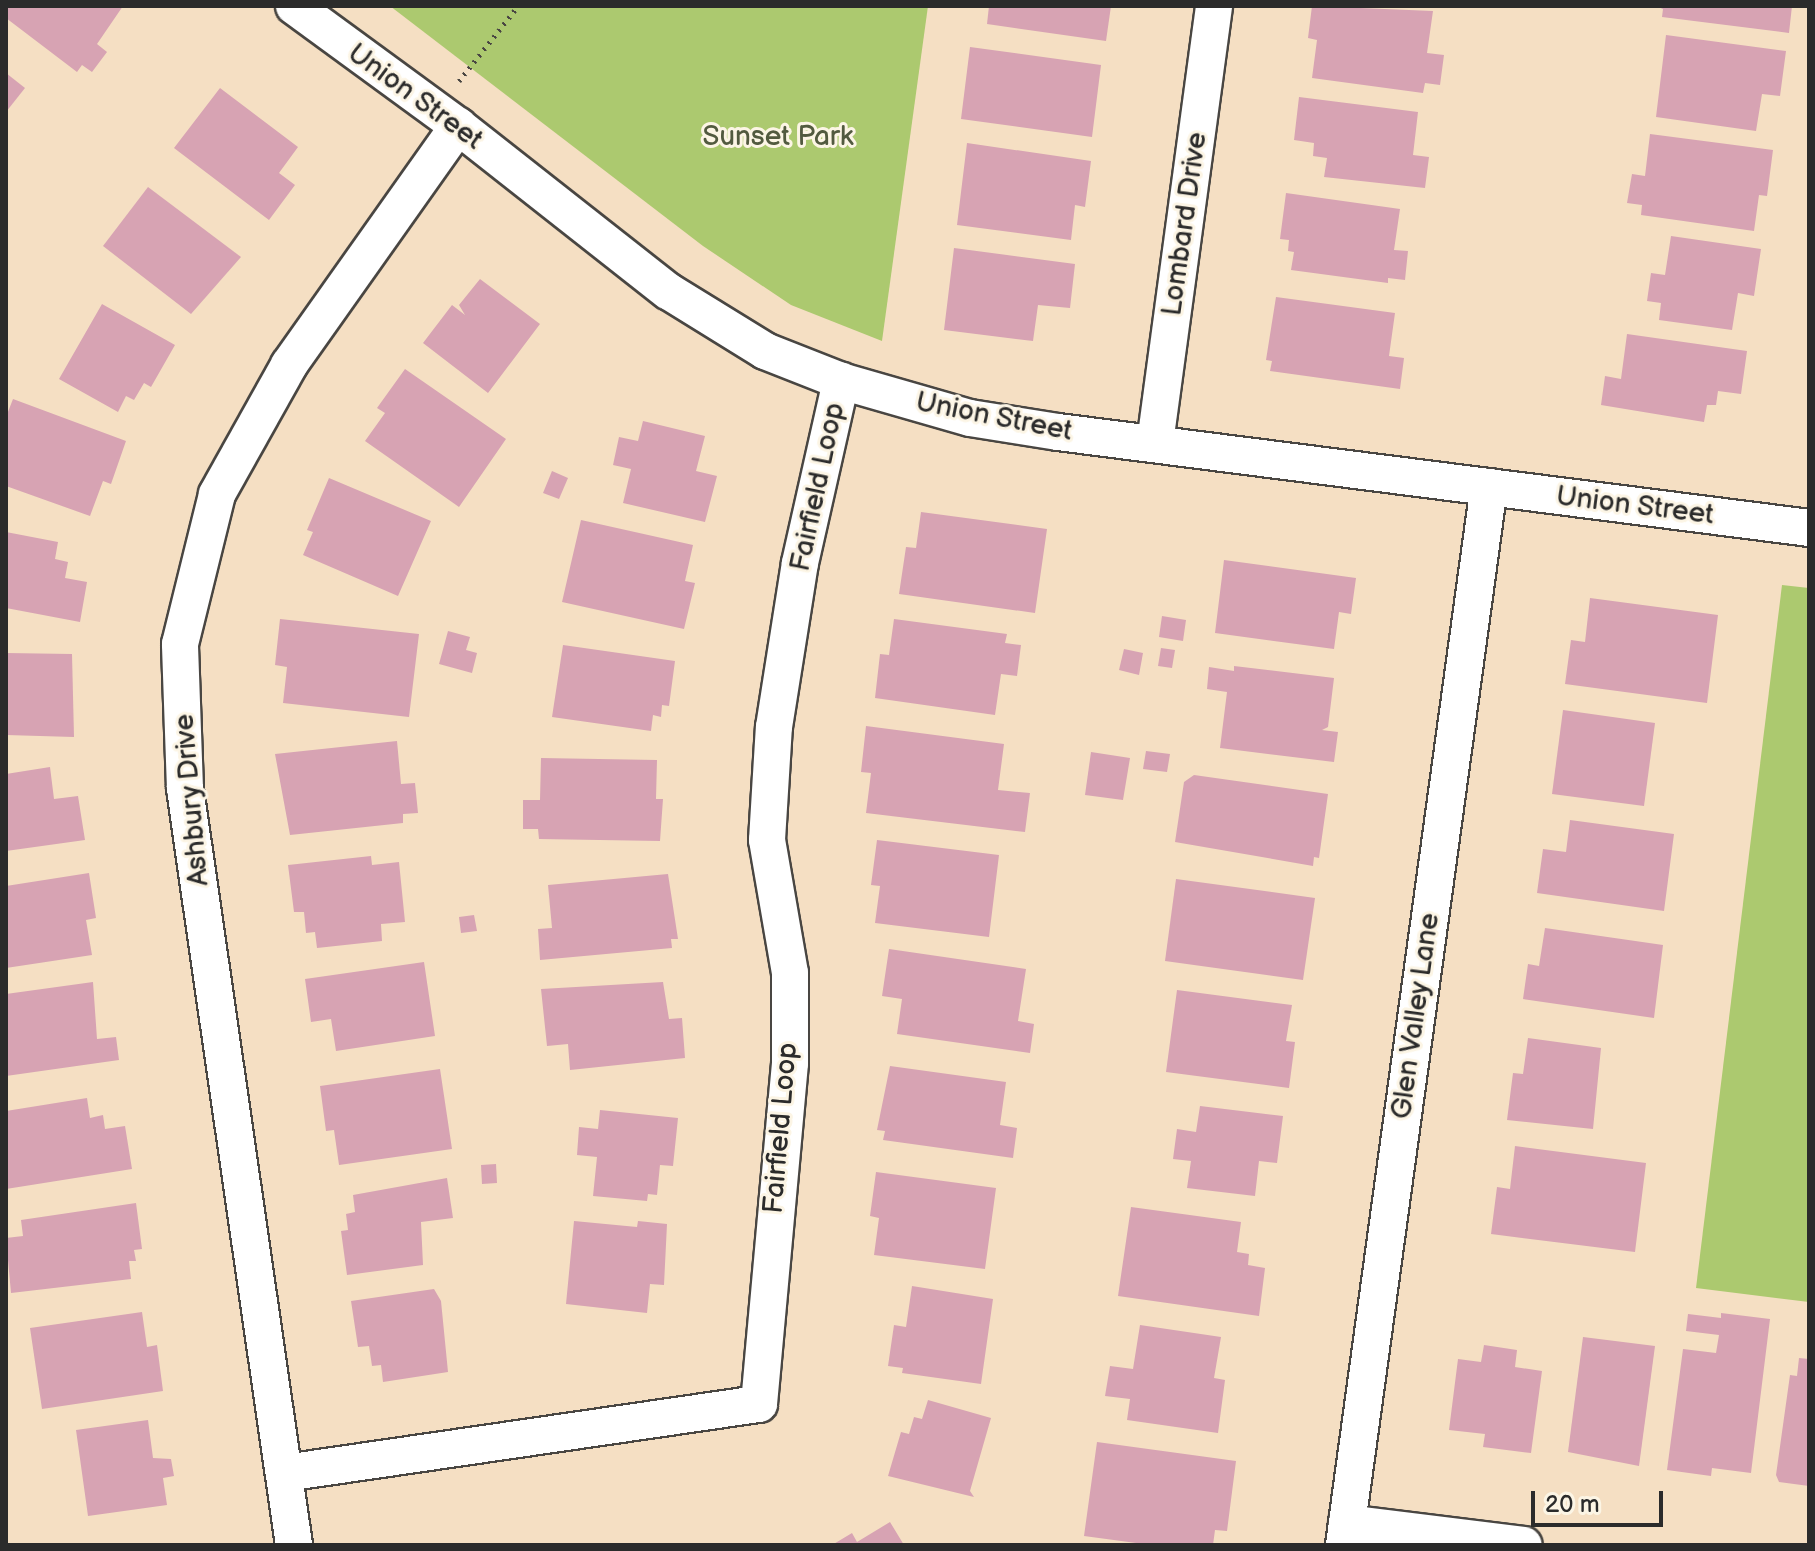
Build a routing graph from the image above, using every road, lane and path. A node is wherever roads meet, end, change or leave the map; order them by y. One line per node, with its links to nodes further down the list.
1 (294, 6): 4 (street, Union Street)
2 (518, 6): 4 (path)
3 (1214, 6): 6 (street, Lombard Drive)
4 (447, 118): 5 (street, Union Street); 9 (street, Ashbury Drive)
5 (841, 381): 6 (street, Union Street); 9 (street, Fairfield Loop)
6 (1155, 443): 7 (street, Union Street)
7 (1489, 487): 8 (street, Union Street); 10 (street, Glen Valley Lane)
8 (1809, 528)
9 (285, 1473): 11 (street, Ashbury Drive)
10 (1345, 1534): 12 (street)
11 (294, 1545)
12 (1524, 1545)

